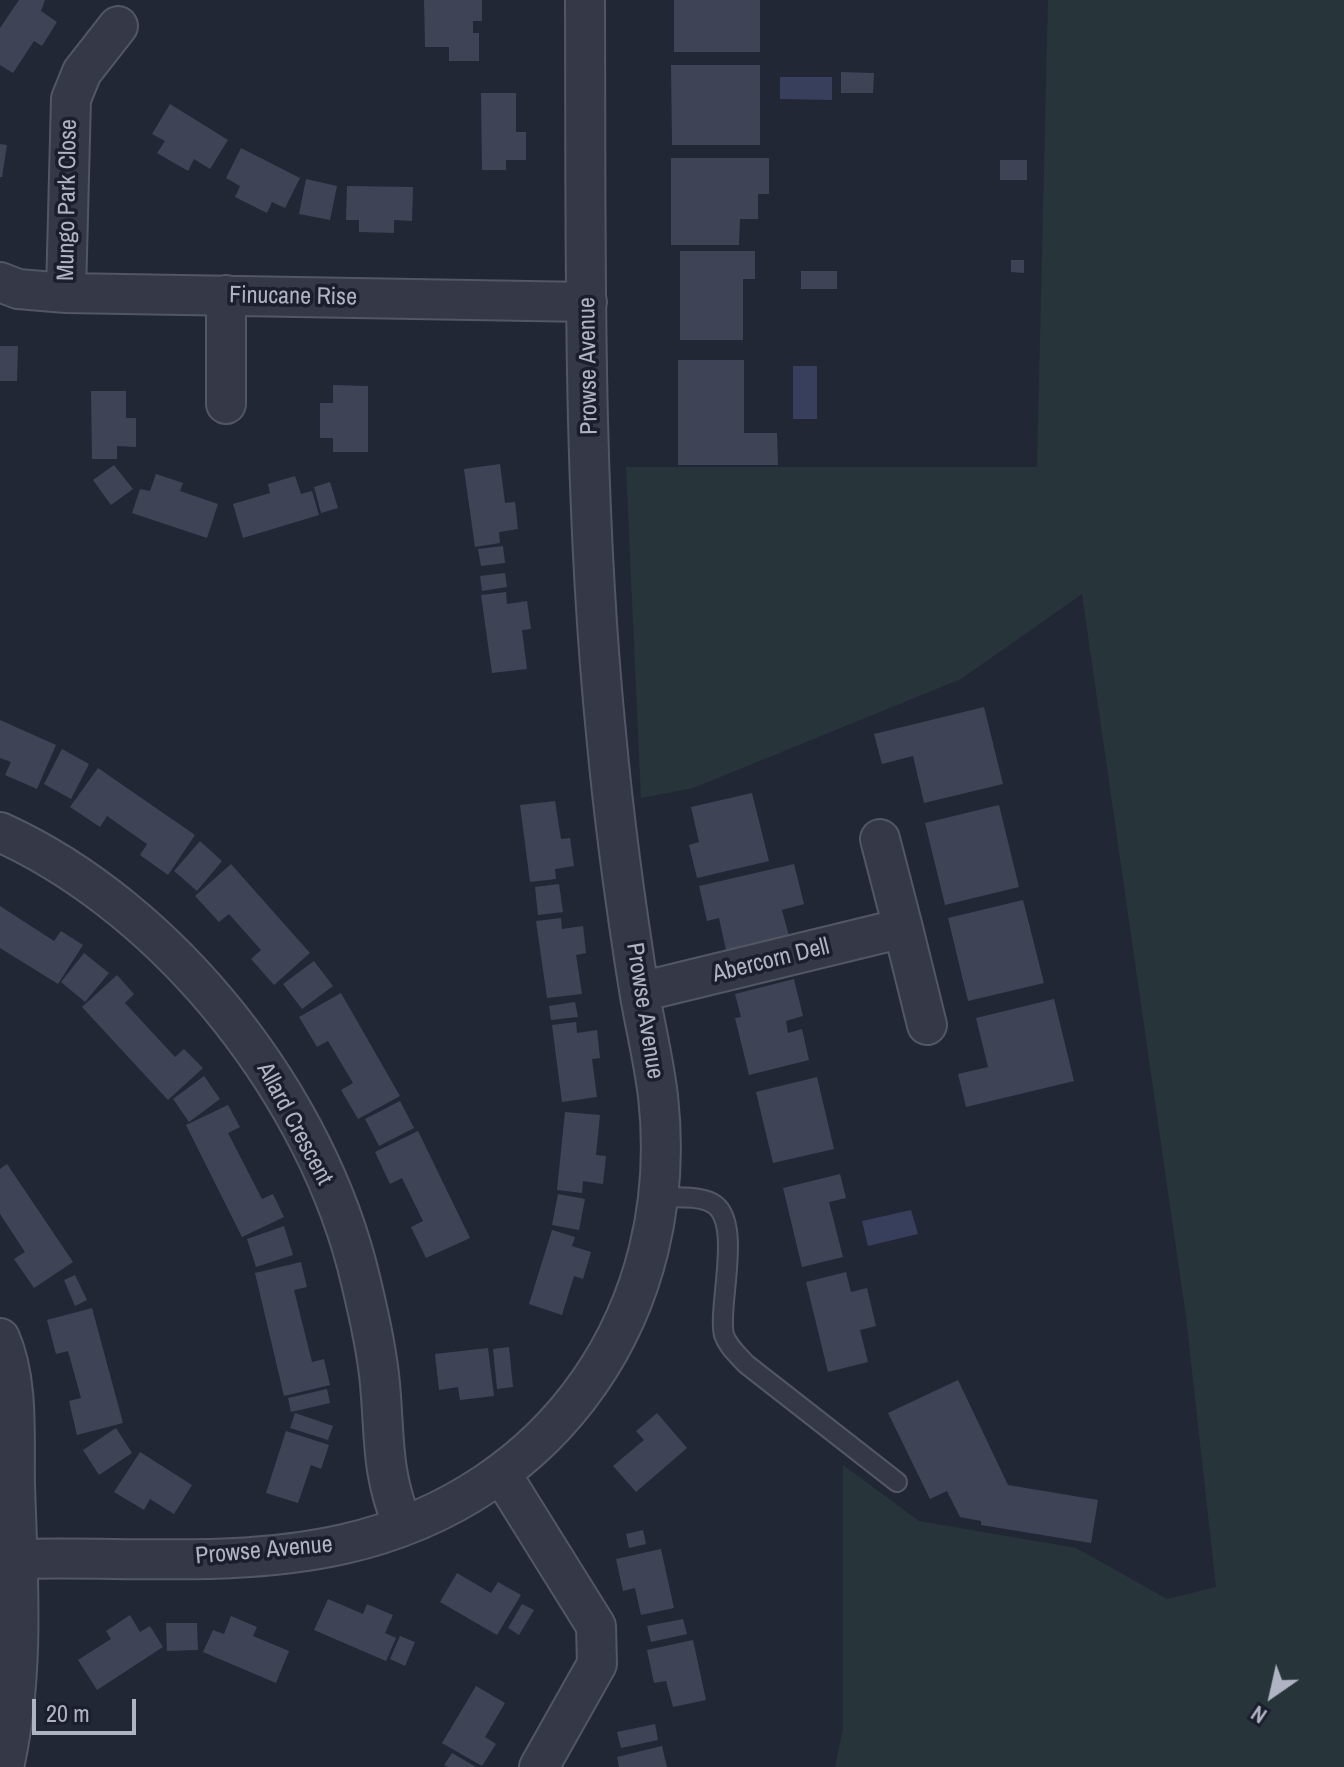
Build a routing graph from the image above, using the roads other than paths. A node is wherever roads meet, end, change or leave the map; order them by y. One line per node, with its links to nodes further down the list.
1 (585, 0): 6 (street, Prowse Avenue)
2 (118, 26): 4 (street, Mungo Park Close)
3 (0, 282): 4 (street, Finucane Rise)
4 (66, 293): 5 (street, Finucane Rise)
5 (226, 295): 6 (street, Finucane Rise); 7 (street)
6 (587, 302): 11 (street, Prowse Avenue)
7 (226, 404)
8 (0, 832): 18 (street, Allard Crescent)
9 (880, 839): 10 (street)
10 (903, 928): 11 (street, Abercorn Dell); 12 (street)
11 (640, 992): 13 (street, Prowse Avenue)
12 (927, 1025)
13 (657, 1197): 15 (street, Prowse Avenue); 16 (lane)
14 (0, 1338): 17 (street)
15 (502, 1475): 18 (street, Prowse Avenue); 22 (street)
16 (897, 1482)
17 (8, 1501): 19 (street)
18 (403, 1526): 19 (street, Prowse Avenue)
19 (19, 1559): 20 (street)
20 (9, 1620): 21 (street)
21 (4, 1767)
22 (539, 1767)

